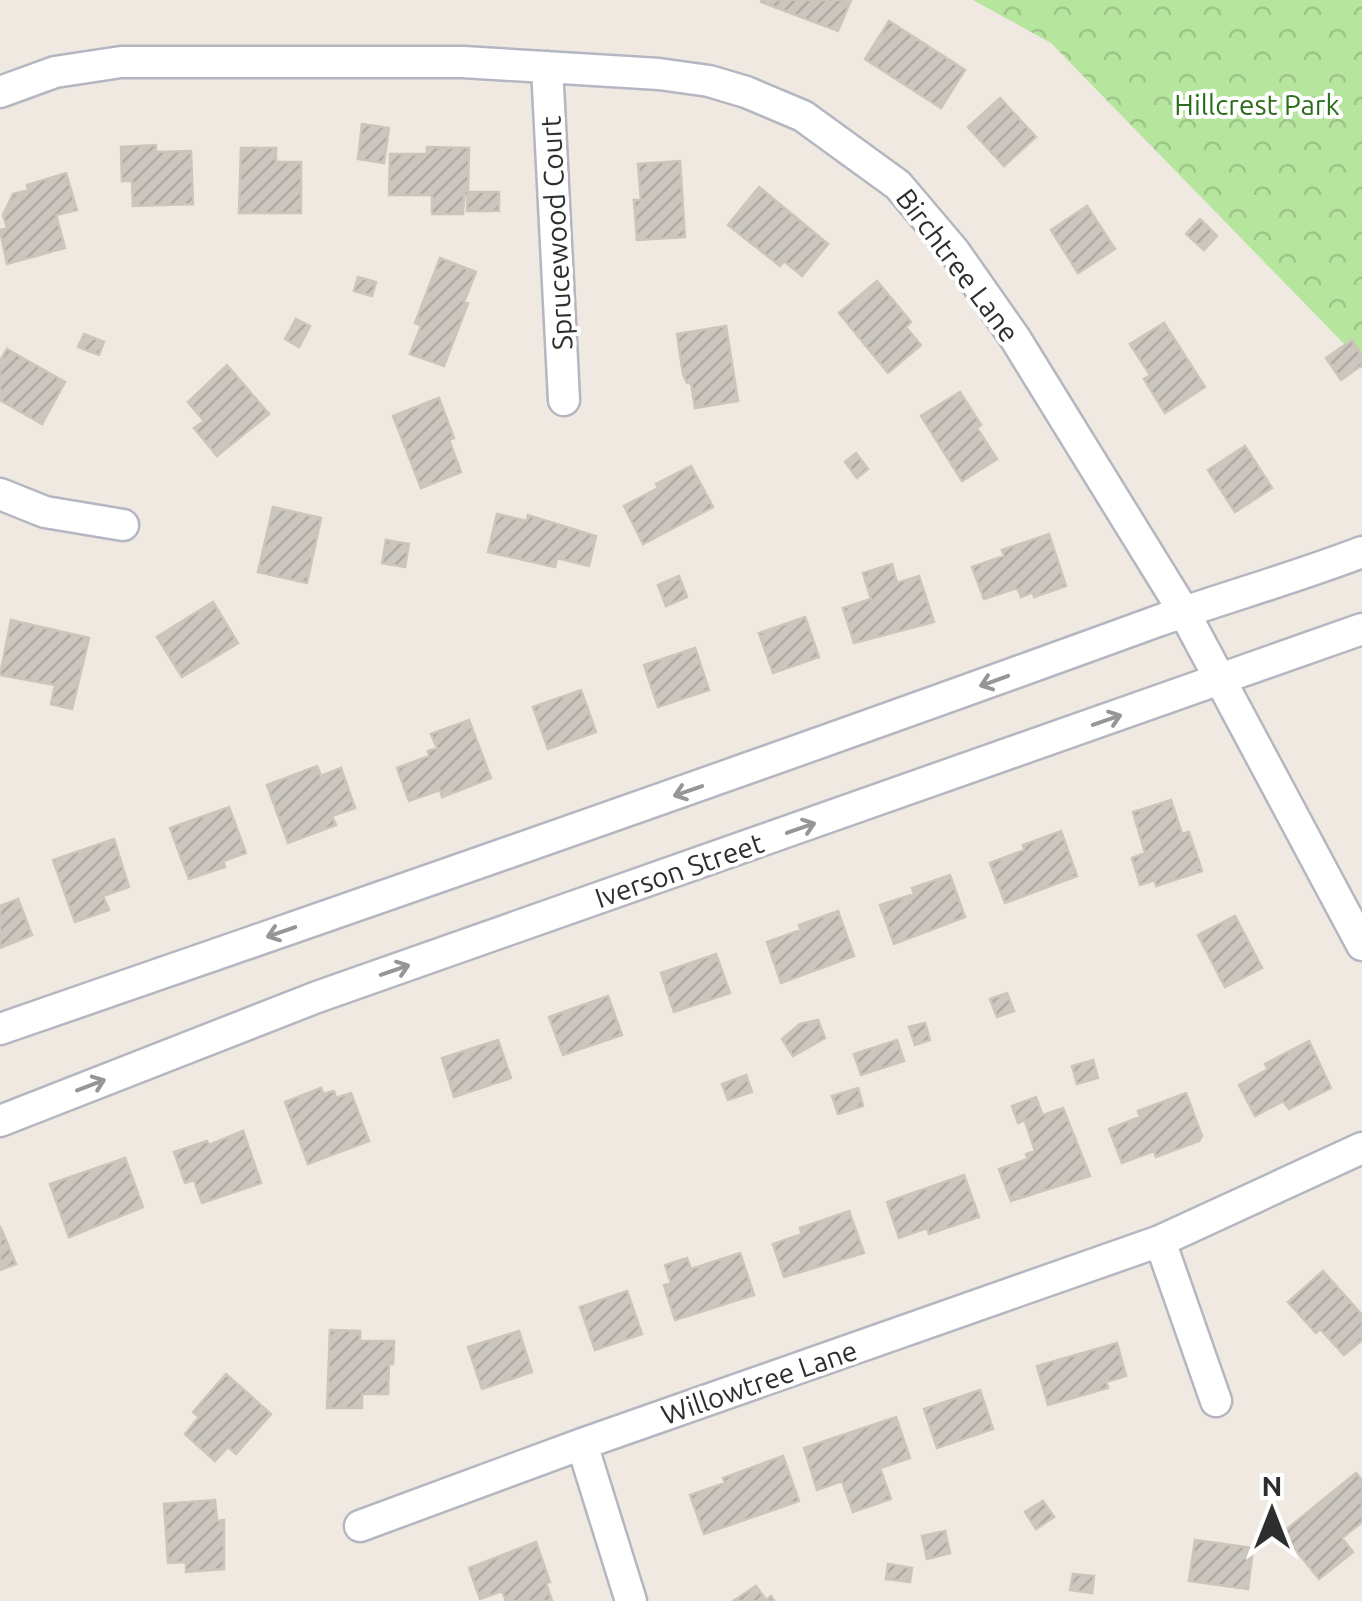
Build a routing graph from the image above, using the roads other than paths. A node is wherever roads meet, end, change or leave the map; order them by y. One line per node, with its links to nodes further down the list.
1 (548, 67): 2 (street, Birchtree Lane); 3 (street, Sprucewood Court); 7 (street, Birchtree Lane)
2 (0, 92)
3 (564, 400)
4 (0, 494): 5 (street)
5 (123, 524)
6 (1362, 552): 7 (street)
7 (1184, 612): 9 (street, Birchtree Lane); 11 (street, one-way to 11)
8 (1362, 630): 9 (street, Iverson Street)
9 (1220, 680): 10 (street, Birchtree Lane); 12 (street, Iverson Street, one-way to 9)
10 (1362, 945)
11 (0, 1030)
12 (0, 1121)
13 (1362, 1148): 14 (street, Willowtree Lane)
14 (1160, 1241): 15 (street); 16 (street, Willowtree Lane)
15 (1216, 1401)
16 (582, 1444): 17 (street, Willowtree Lane); 18 (street)
17 (360, 1526)
18 (631, 1601)

